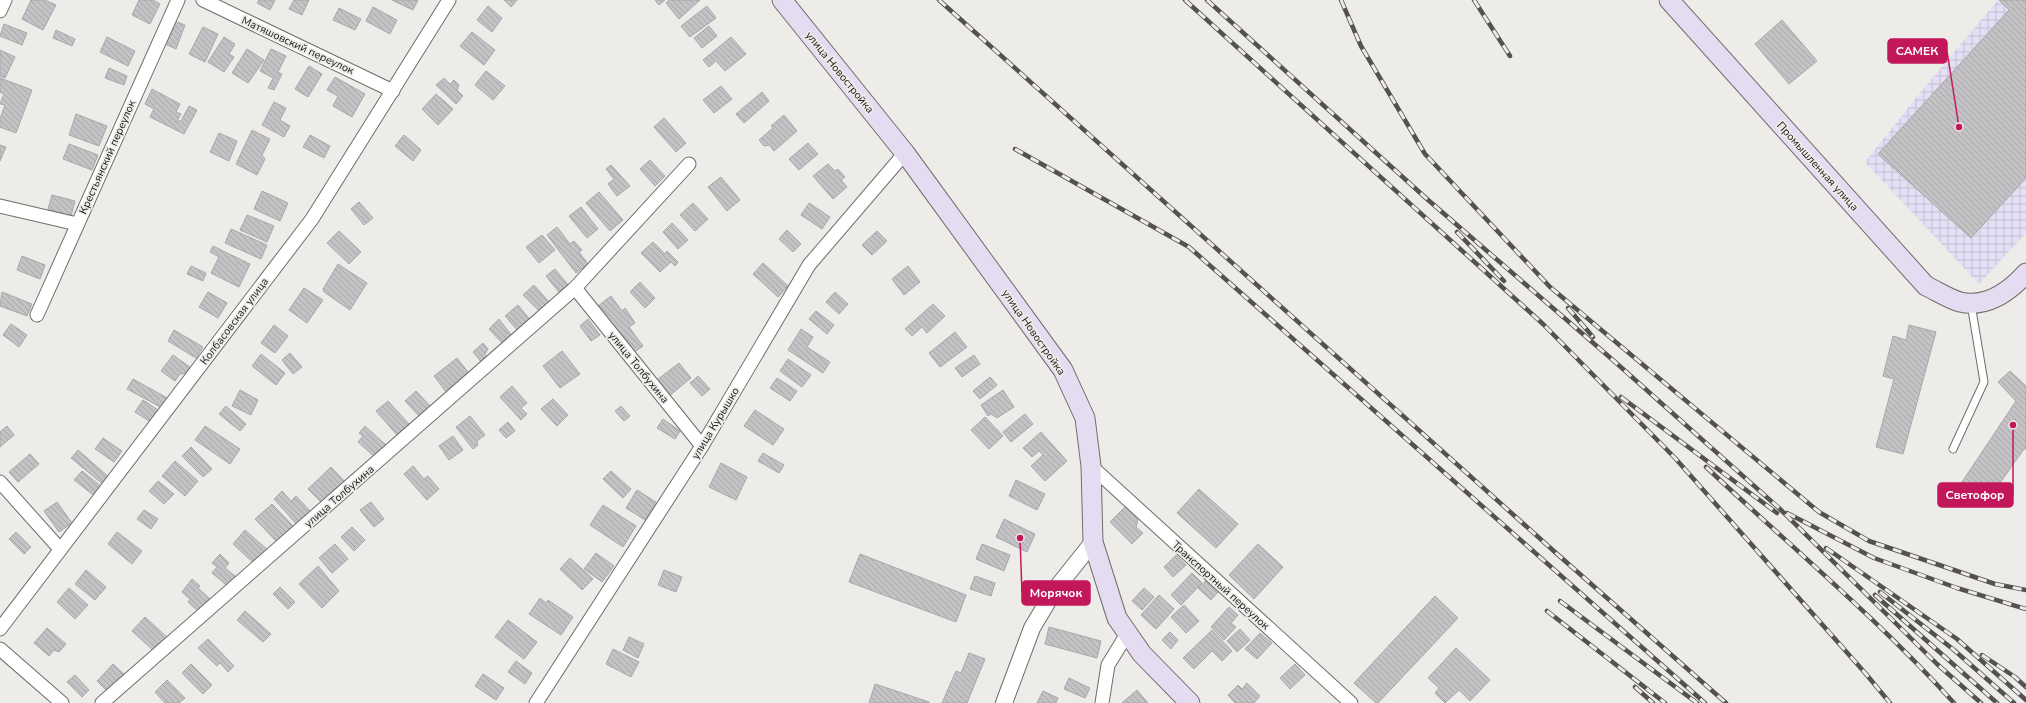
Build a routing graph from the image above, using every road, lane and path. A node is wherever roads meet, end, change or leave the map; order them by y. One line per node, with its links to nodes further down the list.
1 (5, 0): 7 (street)
2 (178, 0): 12 (street, Крестьянский переулок)
3 (203, 0): 8 (street, Матяшовский переулок)
4 (449, 0): 8 (street, Колбасовская улица)
5 (782, 0): 9 (main road, улица Новостройка)
6 (1669, 0): 15 (main road, Промышленная улица)
7 (0, 12)
8 (394, 91): 22 (street, Колбасовская улица)
9 (905, 152): 17 (street, улица Курышко); 19 (main road, улица Новостройка)
10 (689, 164): 14 (street, улица Толбухина)
11 (0, 206): 12 (street)
12 (78, 224): 16 (street, Крестьянский переулок)
13 (2026, 273): 15 (main road)
14 (575, 288): 17 (street, улица Толбухина); 27 (street, улица Толбухина)
15 (1977, 302): 18 (lane)
16 (37, 315)
17 (702, 446): 28 (street, улица Курышко)
18 (1953, 449)
19 (1091, 466): 21 (main road, улица Новостройка); 32 (street, Транспортный переулок)
20 (0, 482): 22 (street)
21 (1092, 542): 24 (main road, улица Новостройка); 29 (street)
22 (60, 549): 23 (street, Колбасовская улица)
23 (0, 629)
24 (1128, 634): 30 (street); 31 (main road, улица Новостройка)
25 (0, 649): 26 (street)
26 (62, 703)
27 (102, 703)
28 (536, 703)
29 (1004, 703)
30 (1102, 703)
31 (1190, 703)
32 (1351, 703)

